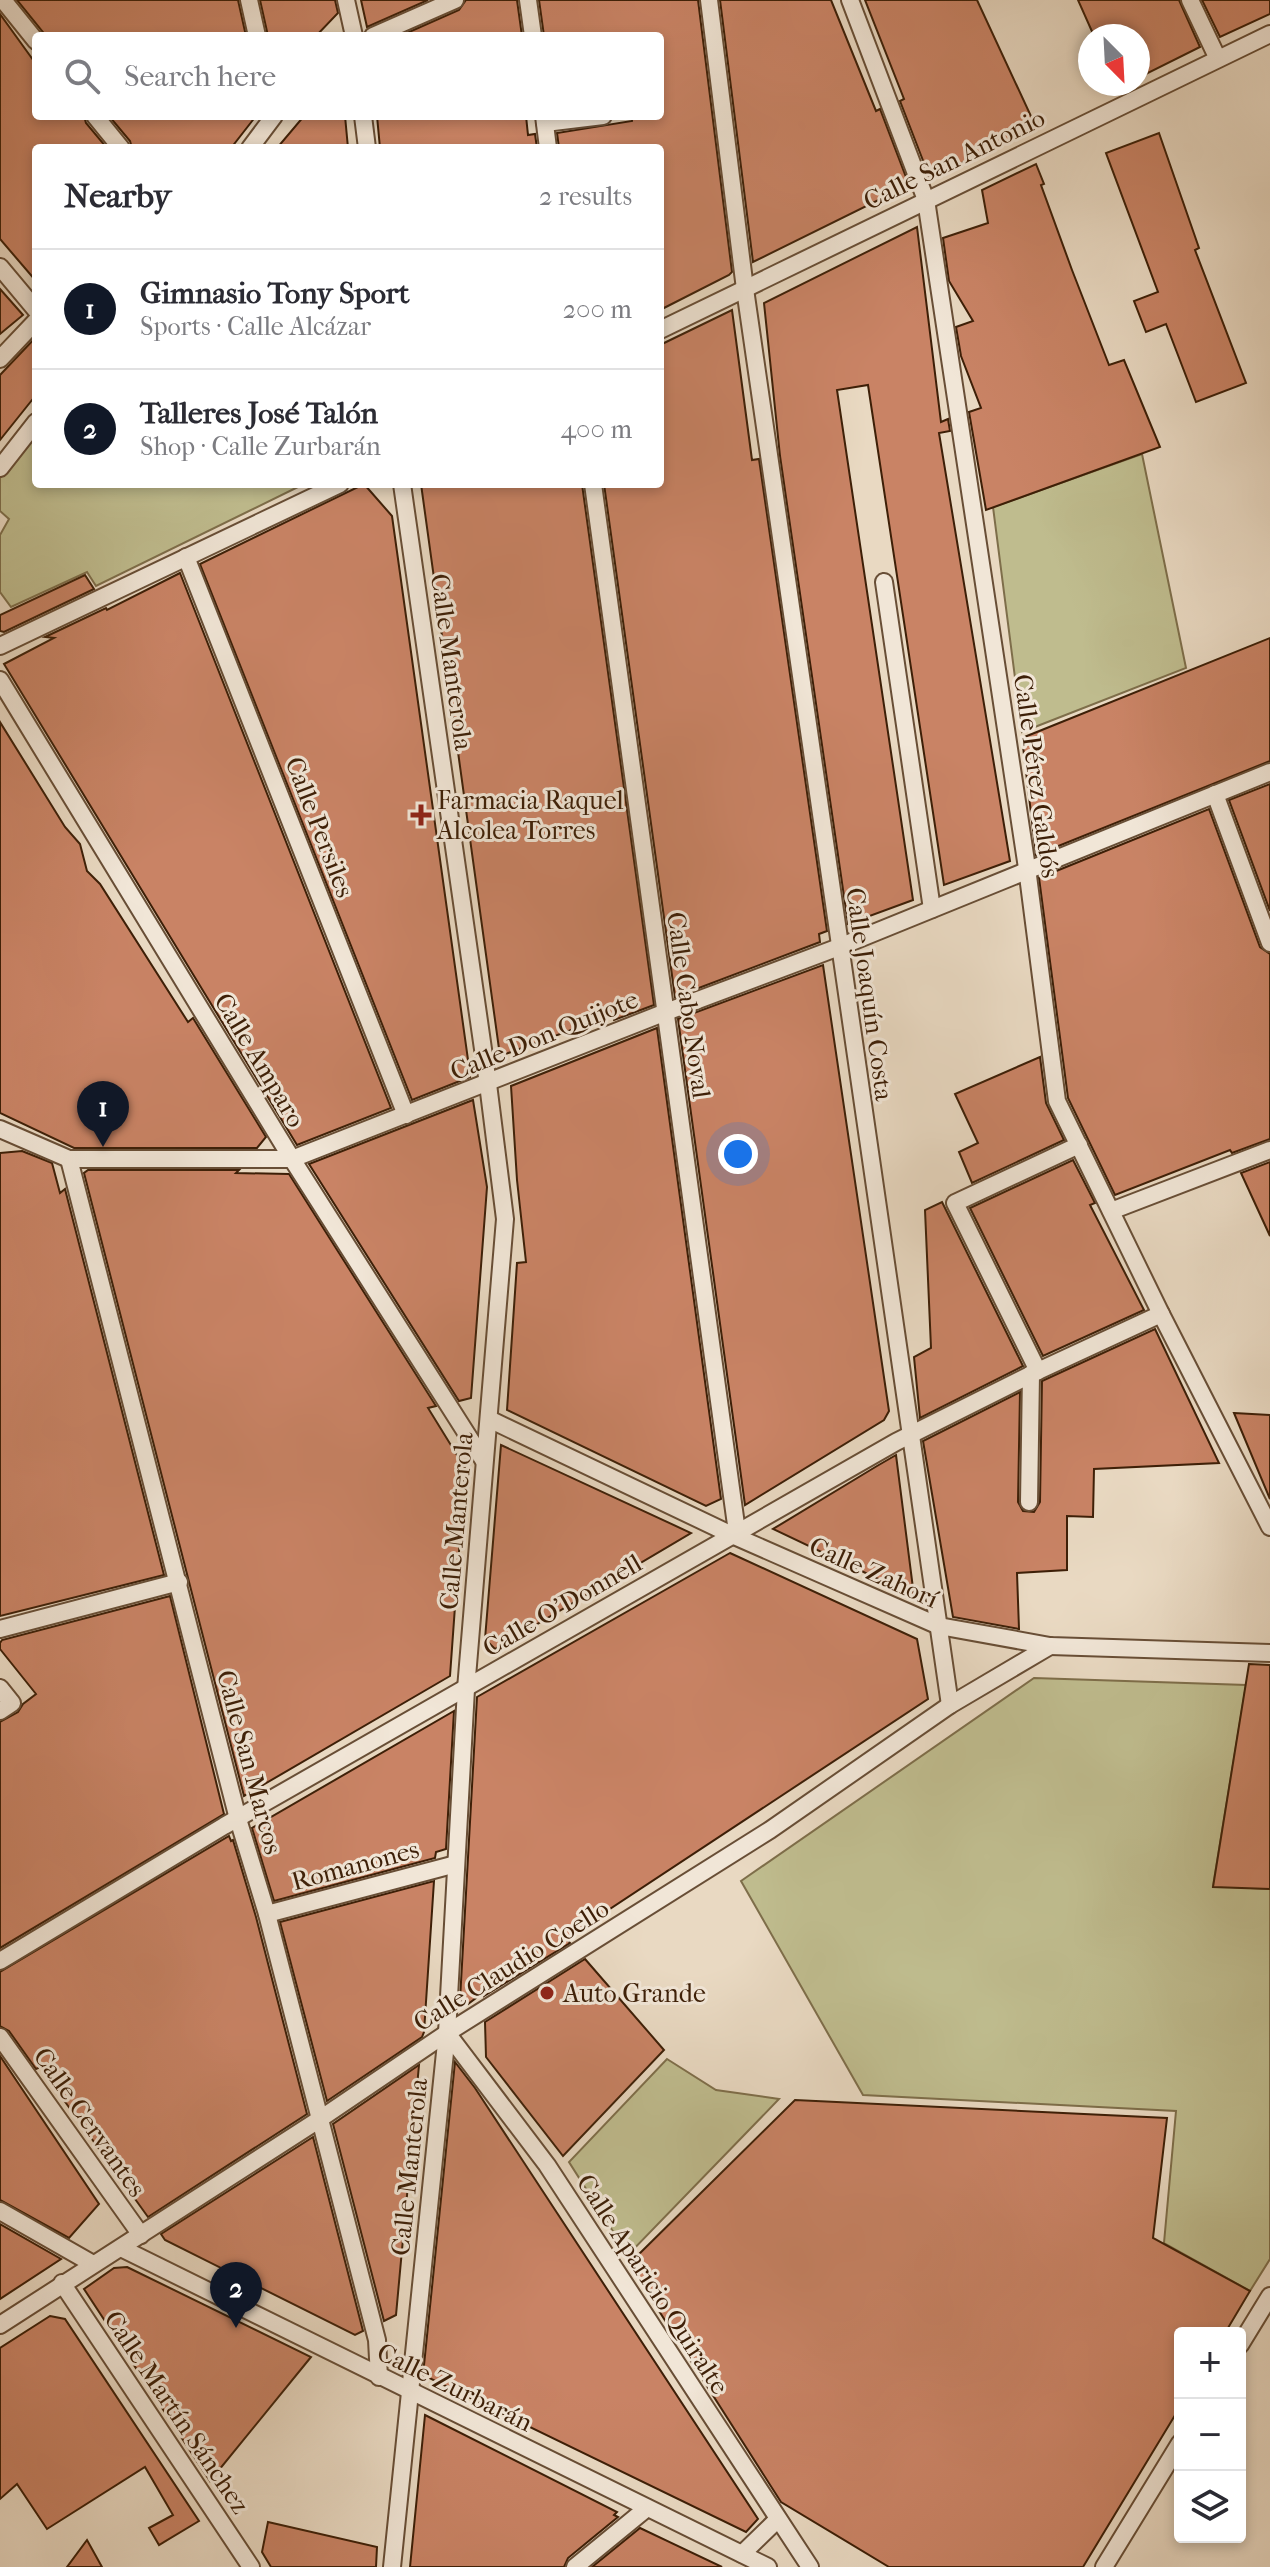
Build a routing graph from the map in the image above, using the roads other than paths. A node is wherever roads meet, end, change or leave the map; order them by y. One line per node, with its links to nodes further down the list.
1 (3, 0): 14 (street)
2 (249, 0): 9 (street)
3 (346, 0): 10 (street)
4 (455, 0): 11 (street)
5 (528, 0): 12 (street)
6 (709, 0): 26 (street, Calle Joaquín Costa)
7 (850, 0): 24 (street, Calle Pérez Galdós)
8 (1190, 0): 15 (street)
9 (256, 32)
10 (353, 32)
11 (382, 32)
12 (532, 32)
13 (1270, 34): 15 (street, Calle San Antonio)
14 (32, 36)
15 (1217, 57): 24 (street, Calle San Antonio)
16 (98, 120): 20 (street)
17 (271, 120): 21 (street)
18 (364, 120): 22 (street)
19 (544, 120): 23 (street)
20 (118, 144)
21 (253, 144)
22 (366, 144)
23 (547, 144)
24 (926, 200): 26 (street, Calle San Antonio); 44 (street, Calle Pérez Galdós)
25 (0, 267): 27 (street)
26 (745, 289): 29 (street, Calle San Antonio); 47 (street, Calle Joaquín Costa)
27 (32, 305)
28 (32, 325): 30 (street)
29 (664, 328)
30 (0, 359)
31 (32, 427): 32 (street)
32 (0, 468)
33 (332, 488): 38 (street)
34 (390, 488): 37 (street)
35 (403, 488): 37 (street, Calle Manterola)
36 (594, 488): 48 (street, Calle Cabo Noval)
37 (406, 507): 49 (street, Calle Manterola)
38 (186, 557): 40 (street); 50 (street, Calle Persiles)
39 (884, 582): 45 (street)
40 (0, 646)
41 (0, 680): 55 (street, Calle Amparo)
42 (1270, 772): 43 (street, Calle Don Quijote)
43 (1215, 794): 44 (street, Calle Don Quijote); 46 (street)
44 (1027, 868): 45 (street, Calle Don Quijote); 52 (street, Calle Pérez Galdós)
45 (932, 909): 47 (street, Calle Don Quijote)
46 (1270, 943)
47 (839, 947): 48 (street, Calle Don Quijote); 60 (street, Calle Joaquín Costa)
48 (666, 1012): 49 (street, Calle Don Quijote); 64 (street, Calle Cabo Noval)
49 (488, 1084): 50 (street, Calle Don Quijote); 59 (street, Calle Manterola)
50 (406, 1115): 55 (street, Calle Don Quijote)
51 (2, 1132): 54 (street)
52 (1079, 1145): 56 (street, Calle Pérez Galdós); 58 (street)
53 (1270, 1150): 56 (street)
54 (69, 1159): 55 (street); 65 (street, Calle San Marcos)
55 (292, 1159): 61 (street, Calle Amparo)
56 (1111, 1211): 57 (street, Calle Pérez Galdós)
57 (1161, 1314): 58 (street, Calle O'Donnell); 63 (street, Calle Pérez Galdós)
58 (1035, 1373): 60 (street, Calle O'Donnell); 62 (street)
59 (489, 1419): 61 (street, Calle Manterola); 64 (street, Calle Zahorí)
60 (910, 1434): 64 (street, Calle O'Donnell); 66 (street, Calle Joaquín Costa)
61 (484, 1461): 71 (street, Calle Manterola)
62 (1029, 1502)
63 (1270, 1527)
64 (734, 1534): 66 (street, Calle Zahorí); 71 (street, Calle O'Donnell)
65 (179, 1582): 67 (street); 74 (street, Calle San Marcos)
66 (939, 1626): 68 (street, Calle Zahorí); 72 (street, Calle Joaquín Costa)
67 (0, 1629)
68 (1050, 1646): 69 (street, Calle Zahorí); 72 (street, Calle Claudio Coello)
69 (1270, 1653)
70 (0, 1688): 73 (street)
71 (466, 1689): 74 (street, Calle O'Donnell); 75 (street, Calle Manterola)
72 (950, 1705): 78 (street, Calle Claudio Coello)
73 (0, 1711)
74 (238, 1819): 76 (street, Calle San Marcos); 77 (street, Calle O'Donnell)
75 (456, 1864): 76 (street, Romanones); 78 (street, Calle Manterola)
76 (267, 1914): 80 (street, Calle San Marcos)
77 (0, 1961)
78 (447, 2033): 80 (street, Calle Claudio Coello); 90 (street, Calle Manterola); 93 (street, Calle Aparicio Quiralte)
79 (0, 2037): 82 (street, Calle Cervantes)
80 (320, 2119): 82 (street, Calle Claudio Coello); 89 (street, Calle San Marcos)
81 (0, 2211): 84 (street)
82 (141, 2235): 83 (street, Calle Claudio Coello)
83 (121, 2248): 84 (street, Calle Claudio Coello); 89 (street, Calle Zurbarán)
84 (93, 2264): 85 (street, Calle Claudio Coello)
85 (62, 2283): 87 (street, Calle Claudio Coello); 95 (street, Calle Martín Sánchez)
86 (1270, 2296): 88 (street)
87 (0, 2325)
88 (1246, 2335)
89 (379, 2377): 90 (street, Calle Zurbarán)
90 (409, 2390): 92 (street, Calle Zurbarán); 96 (street, Calle Manterola)
91 (1174, 2453): 100 (street)
92 (647, 2508): 94 (street, Calle Zurbarán); 97 (street)
93 (778, 2519): 94 (street); 99 (street, Calle Aparicio Quiralte)
94 (742, 2554): 98 (street, Calle Zurbarán)
95 (251, 2567)
96 (392, 2567)
97 (575, 2567)
98 (768, 2567)
99 (810, 2567)
100 (1104, 2567)

